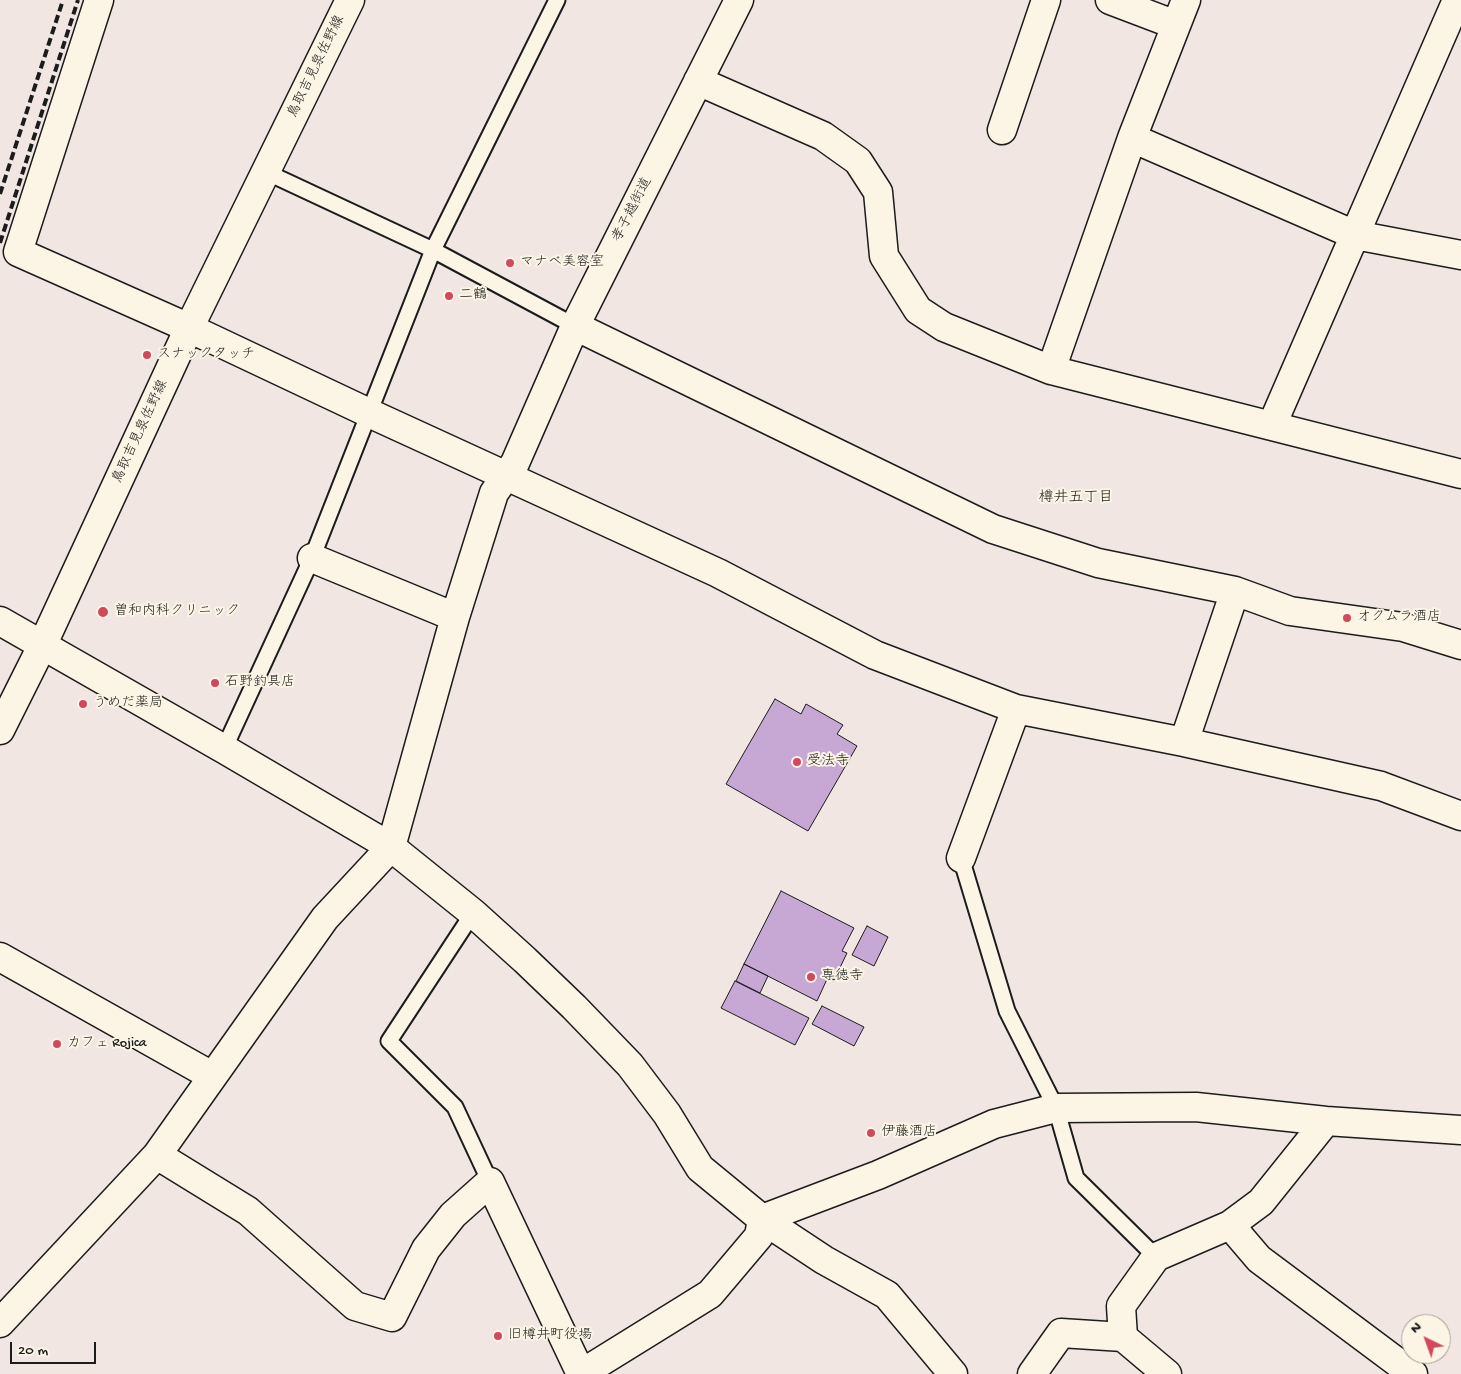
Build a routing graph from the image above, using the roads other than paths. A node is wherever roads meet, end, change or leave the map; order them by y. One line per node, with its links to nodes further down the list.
1 (99, 0): 18 (street)
2 (350, 0): 13 (street, 鳥取吉見泉佐野線)
3 (557, 0): 15 (lane)
4 (739, 0): 10 (street, 孝子越街道)
5 (1046, 0): 11 (street)
6 (1110, 0): 9 (street)
7 (1186, 0): 9 (street)
8 (1457, 0): 14 (street)
9 (1176, 25): 12 (street)
10 (698, 81): 17 (street, 孝子越街道); 19 (street)
11 (1002, 130)
12 (1132, 138): 14 (street); 19 (street)
13 (266, 172): 15 (lane); 18 (street, 鳥取吉見泉佐野線)
14 (1354, 235): 16 (street); 21 (street)
15 (433, 250): 17 (lane); 20 (lane)
16 (1461, 255)
17 (575, 326): 23 (street, 孝子越街道); 25 (street)
18 (189, 328): 20 (street); 29 (street, 鳥取吉見泉佐野線)
19 (1051, 370): 21 (street)
20 (369, 413): 23 (street); 24 (lane)
21 (1272, 425): 22 (street)
22 (1461, 474)
23 (506, 476): 26 (street, 孝子越街道); 30 (street)
24 (312, 558): 26 (street); 33 (lane)
25 (1235, 591): 28 (street); 32 (street)
26 (455, 617): 35 (street, 孝子越街道)
27 (0, 621): 29 (street)
28 (1461, 645)
29 (42, 646): 31 (street, 鳥取吉見泉佐野線); 33 (street)
30 (1016, 709): 32 (street); 36 (street)
31 (0, 730)
32 (1184, 742): 34 (street)
33 (224, 749): 35 (street)
34 (1461, 816)
35 (391, 847): 37 (street); 39 (street)
36 (961, 858): 40 (lane)
37 (473, 913): 44 (lane); 45 (street)
38 (0, 957): 39 (street)
39 (212, 1076): 43 (street)
40 (1056, 1108): 41 (street); 45 (street); 47 (lane)
41 (1326, 1121): 42 (street); 46 (street)
42 (1461, 1130)
43 (157, 1155): 44 (street); 48 (street)
44 (490, 1182): 50 (street)
45 (762, 1218): 50 (street); 51 (street)
46 (1230, 1225): 47 (street); 54 (street)
47 (1156, 1257): 49 (street)
48 (0, 1323)
49 (1124, 1337): 52 (street); 53 (street)
50 (581, 1374)
51 (953, 1374)
52 (1032, 1374)
53 (1167, 1374)
54 (1413, 1374)

